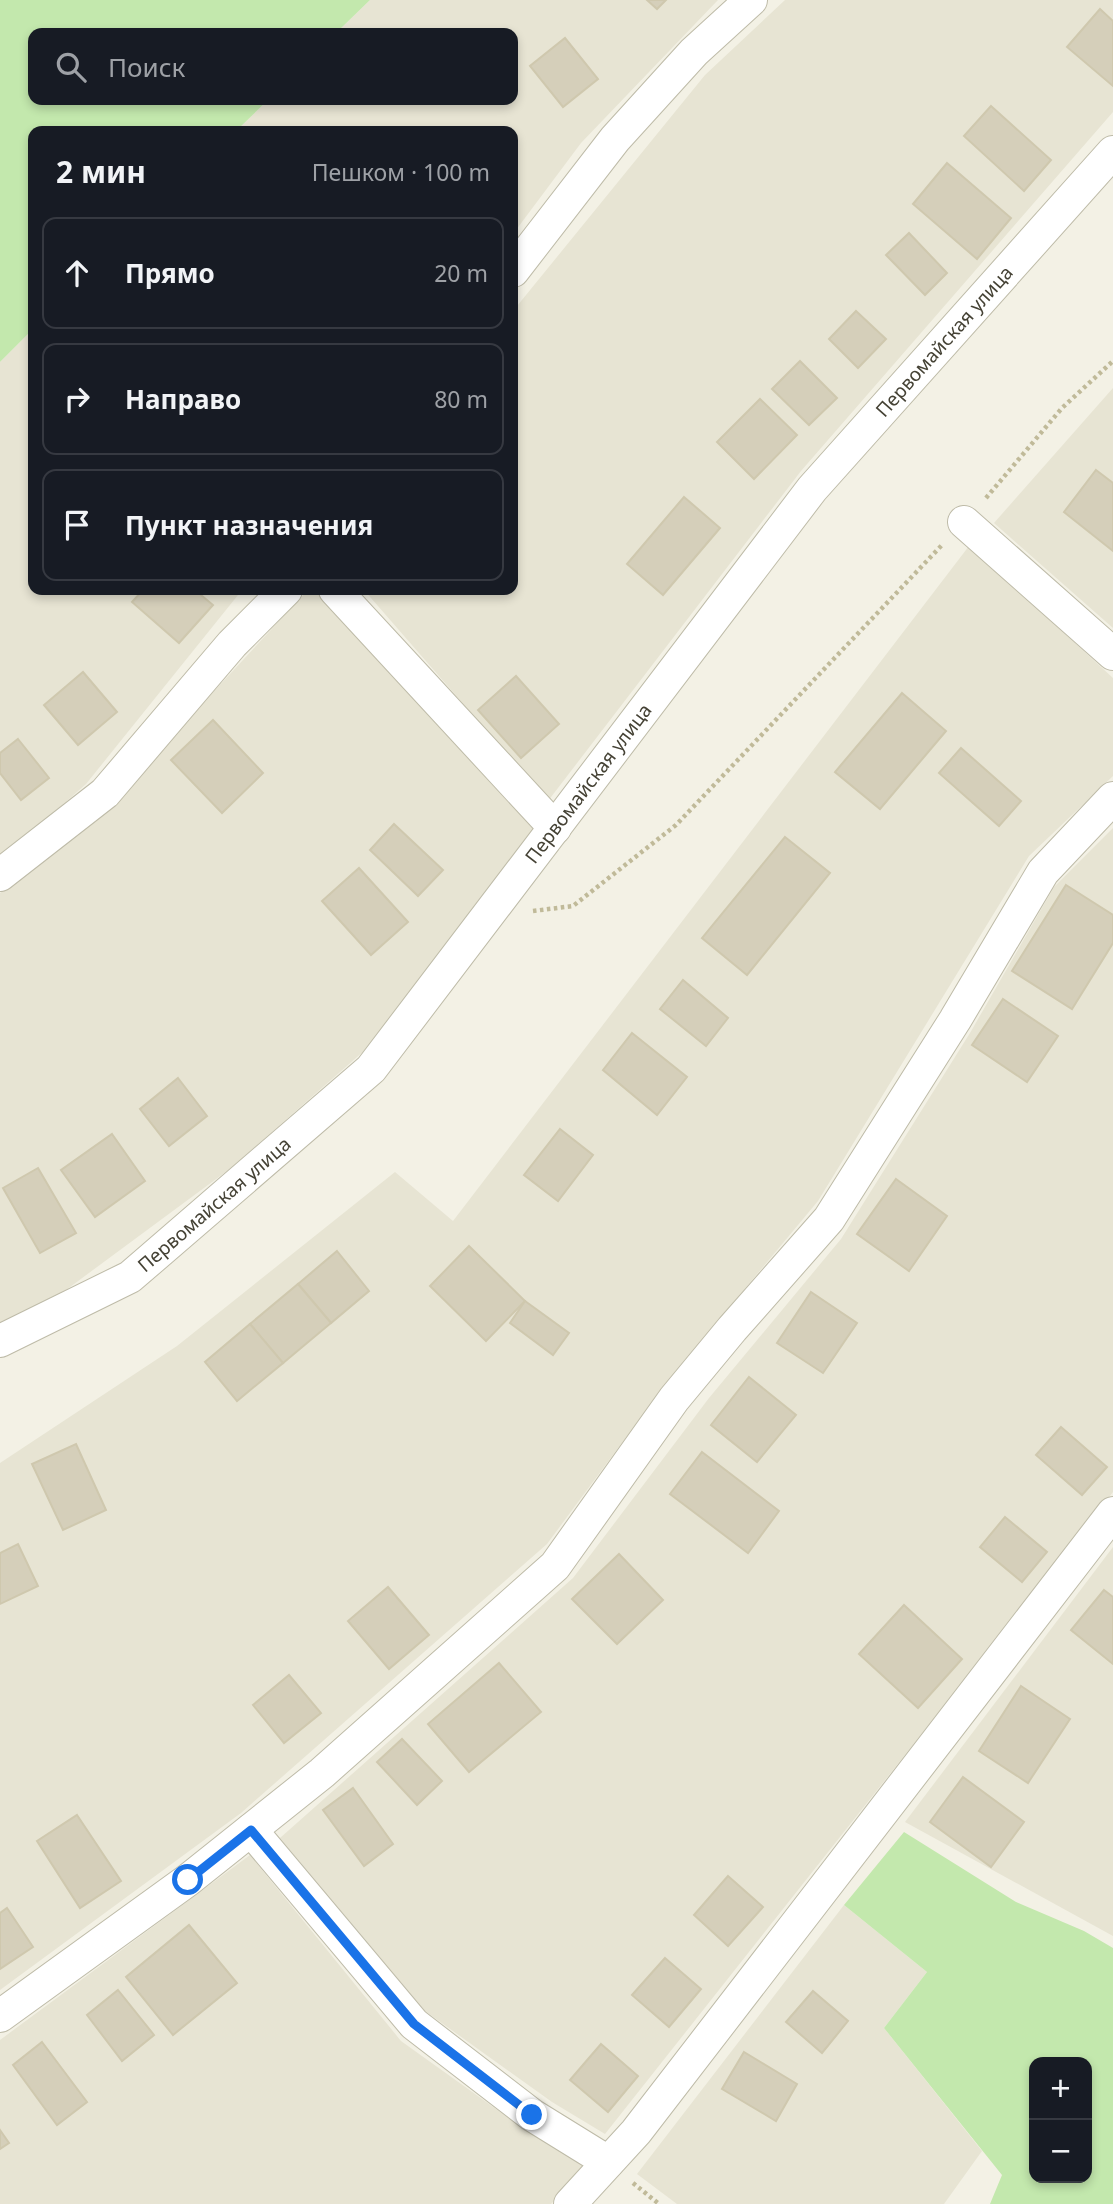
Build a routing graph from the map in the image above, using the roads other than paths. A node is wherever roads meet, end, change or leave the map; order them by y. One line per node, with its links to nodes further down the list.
1 (751, 0): 3 (street)
2 (1113, 152): 9 (street, Первомайская улица)
3 (518, 265)
4 (964, 522): 7 (street)
5 (281, 595): 10 (street)
6 (340, 595): 9 (street)
7 (1113, 654)
8 (1113, 798): 13 (street)
9 (555, 828): 11 (street, Первомайская улица)
10 (0, 875)
11 (0, 1341)
12 (1113, 1513): 15 (street)
13 (251, 1830): 14 (street); 15 (street)
14 (0, 2016)
15 (608, 2162): 16 (street)
16 (570, 2204)

